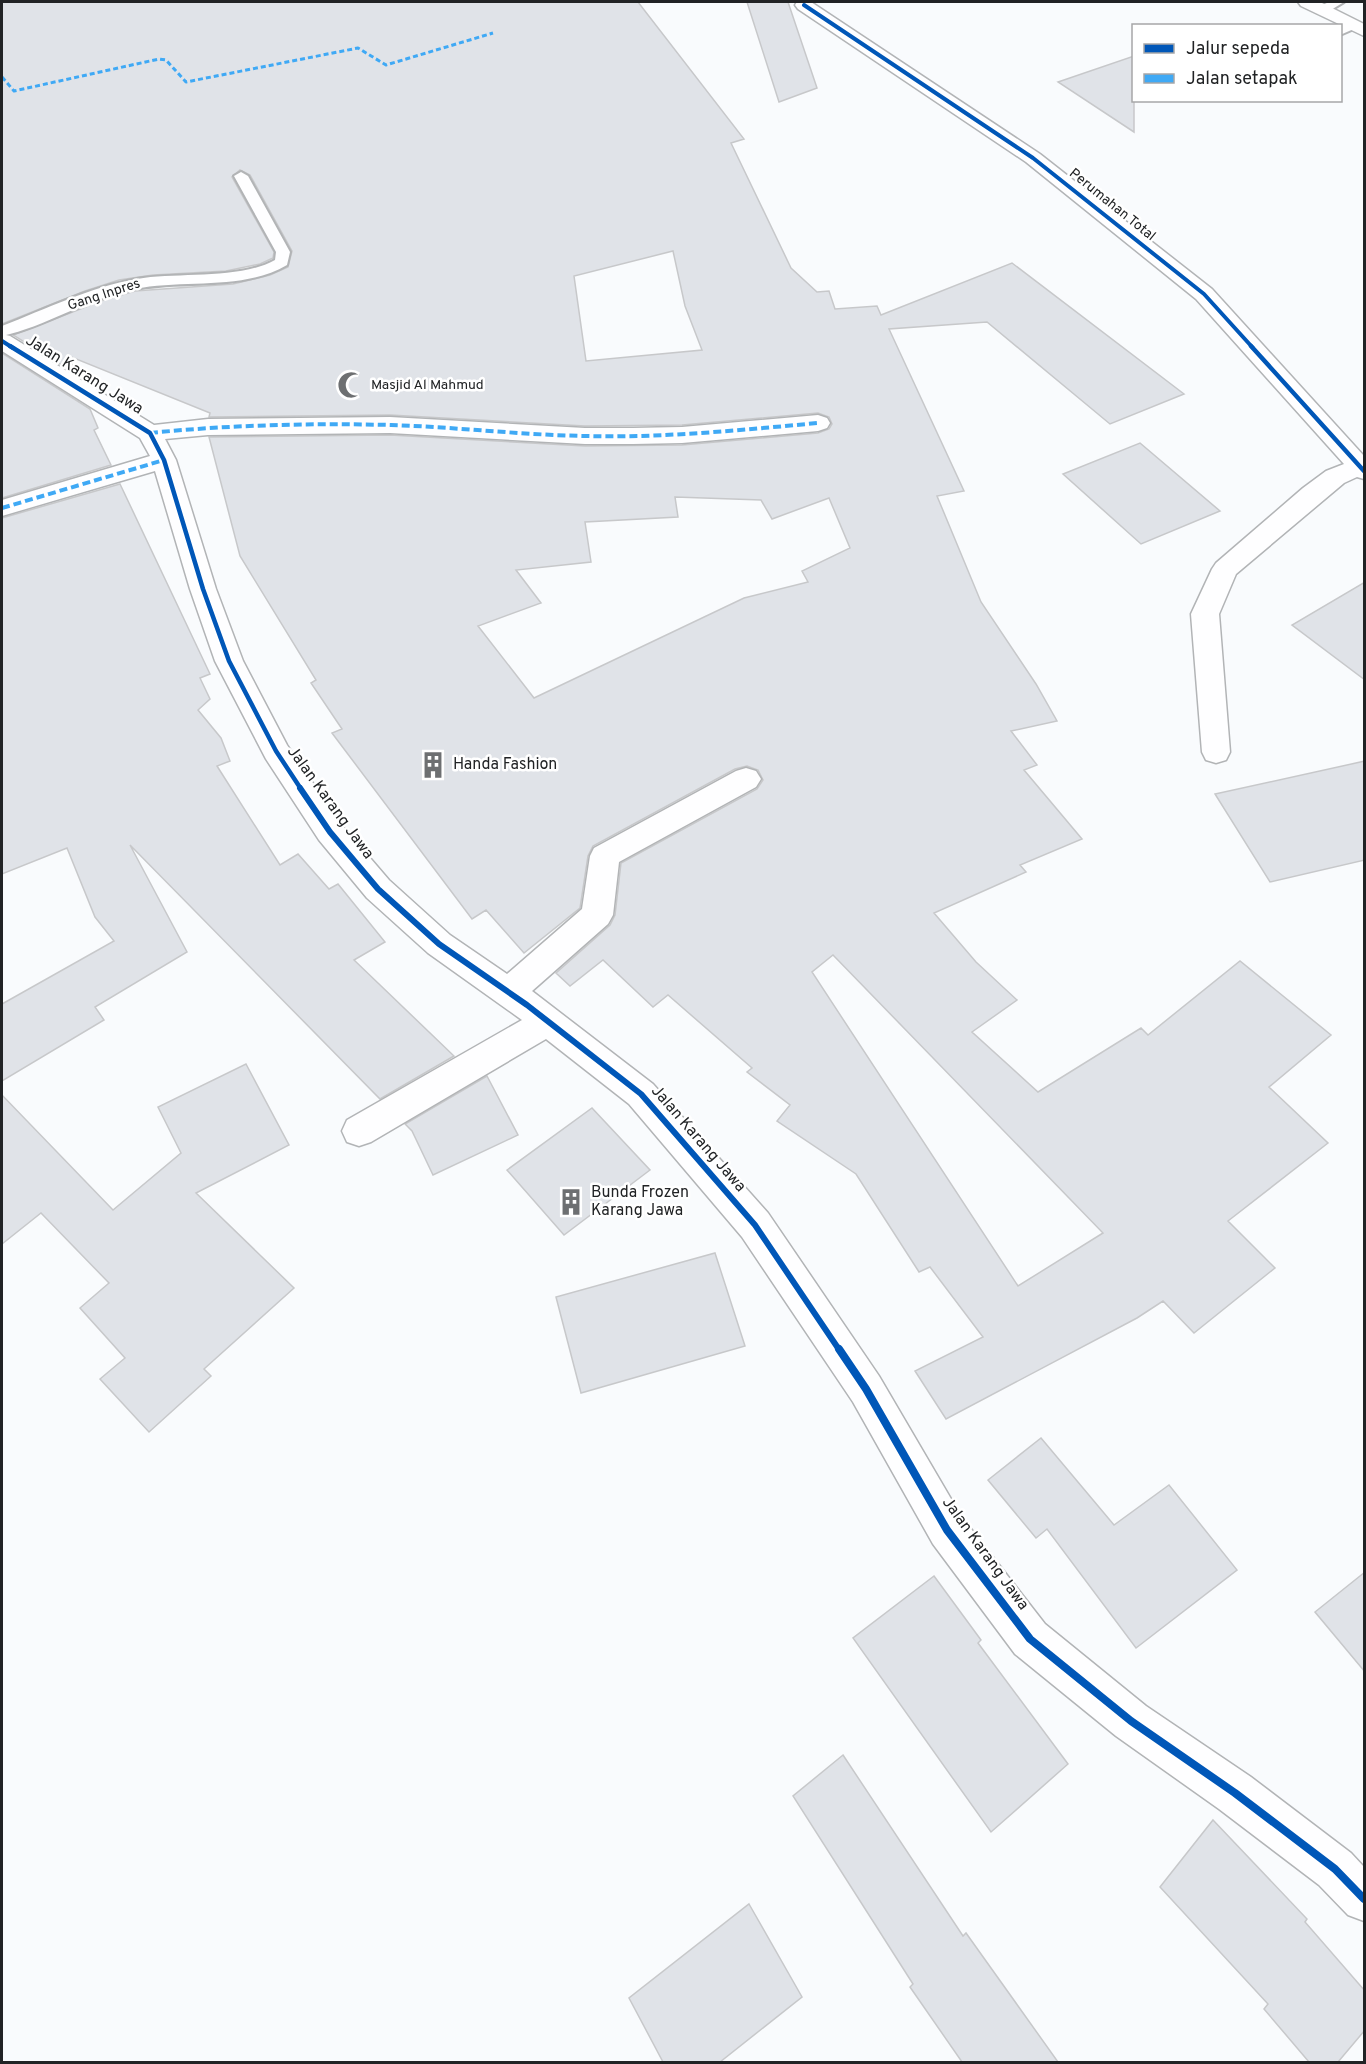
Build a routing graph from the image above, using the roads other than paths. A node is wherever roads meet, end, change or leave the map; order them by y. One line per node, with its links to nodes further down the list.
1 (1322, 4): 3 (street)
2 (804, 5): 9 (street, Perumahan Total)
3 (1352, 29)
4 (241, 176): 5 (lane, Gang Inpres)
5 (2, 331)
6 (2, 341): 8 (street, Jalan Karang Jawa)
7 (818, 423): 8 (street)
8 (157, 446): 10 (street); 13 (street, Jalan Karang Jawa)
9 (1362, 469): 11 (street)
10 (2, 508)
11 (1216, 752)
12 (746, 779): 13 (street)
13 (509, 992): 14 (street, Jalan Karang Jawa)
14 (548, 1021): 15 (street); 16 (street, Jalan Karang Jawa)
15 (358, 1131)
16 (1365, 1899)

